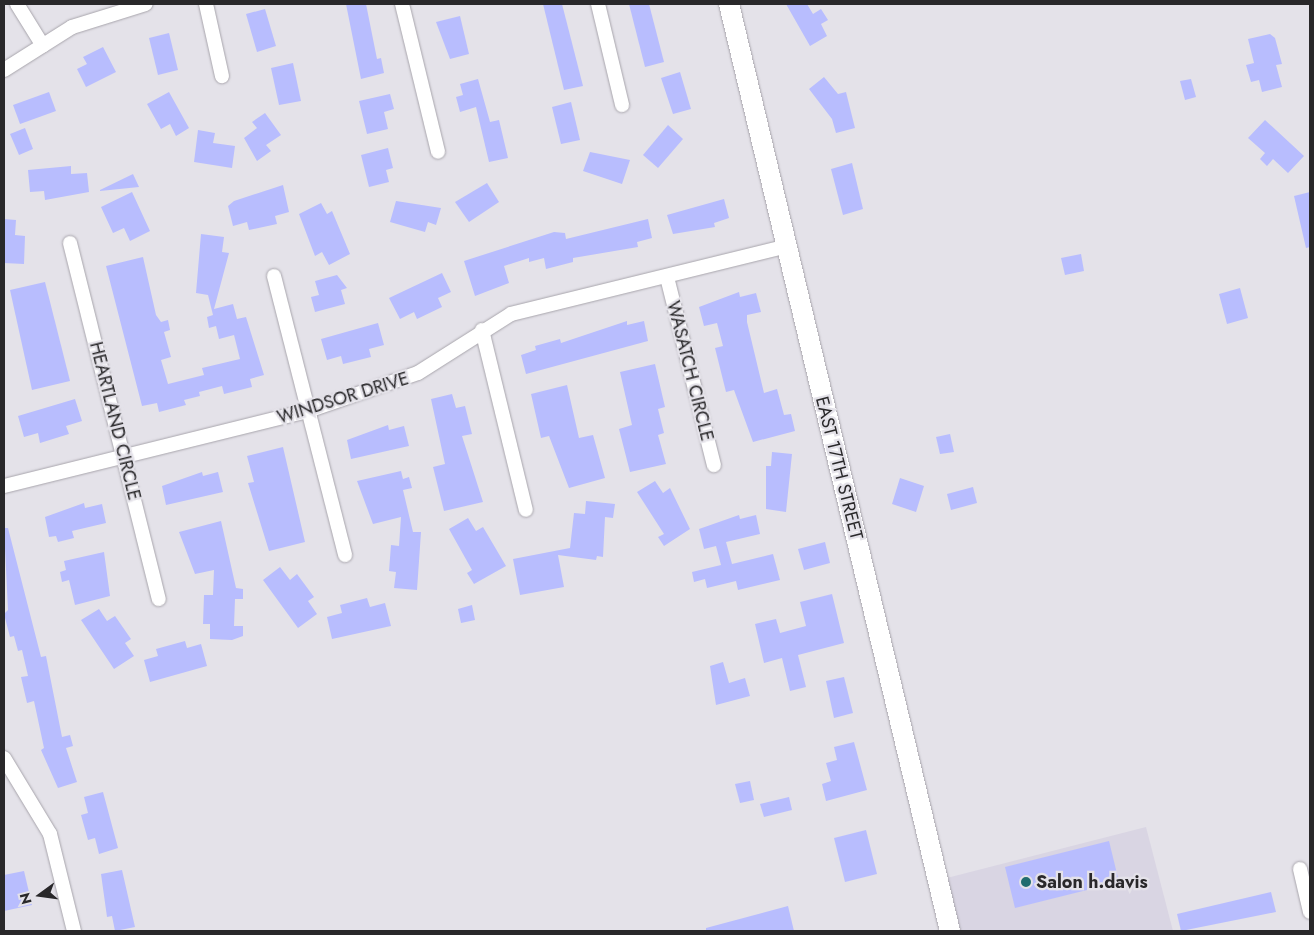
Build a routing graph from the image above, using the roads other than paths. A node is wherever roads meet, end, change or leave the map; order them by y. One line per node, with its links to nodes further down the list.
1 (17, 4): 7 (street)
2 (146, 4): 7 (street)
3 (206, 4): 9 (street)
4 (402, 4): 11 (street)
5 (598, 4): 10 (street)
6 (729, 4): 13 (main road, EAST 17TH STREET)
7 (43, 46): 8 (street)
8 (4, 70)
9 (222, 76)
10 (622, 105)
11 (438, 152)
12 (70, 243): 18 (street, HEARTLAND CIRCLE)
13 (783, 247): 15 (street, WINDSOR DRIVE); 28 (main road, EAST 17TH STREET)
14 (274, 276): 17 (street)
15 (667, 277): 16 (street, WINDSOR DRIVE); 19 (street, WASATCH CIRCLE)
16 (482, 330): 17 (street, WINDSOR DRIVE); 21 (street)
17 (308, 412): 18 (street, WINDSOR DRIVE); 22 (street)
18 (123, 455): 20 (street, WINDSOR DRIVE); 23 (street, HEARTLAND CIRCLE)
19 (714, 465)
20 (4, 486)
21 (526, 510)
22 (345, 555)
23 (159, 598)
24 (4, 758): 27 (street)
25 (1300, 869): 26 (street)
26 (1310, 912)
27 (72, 931)
28 (950, 931)

